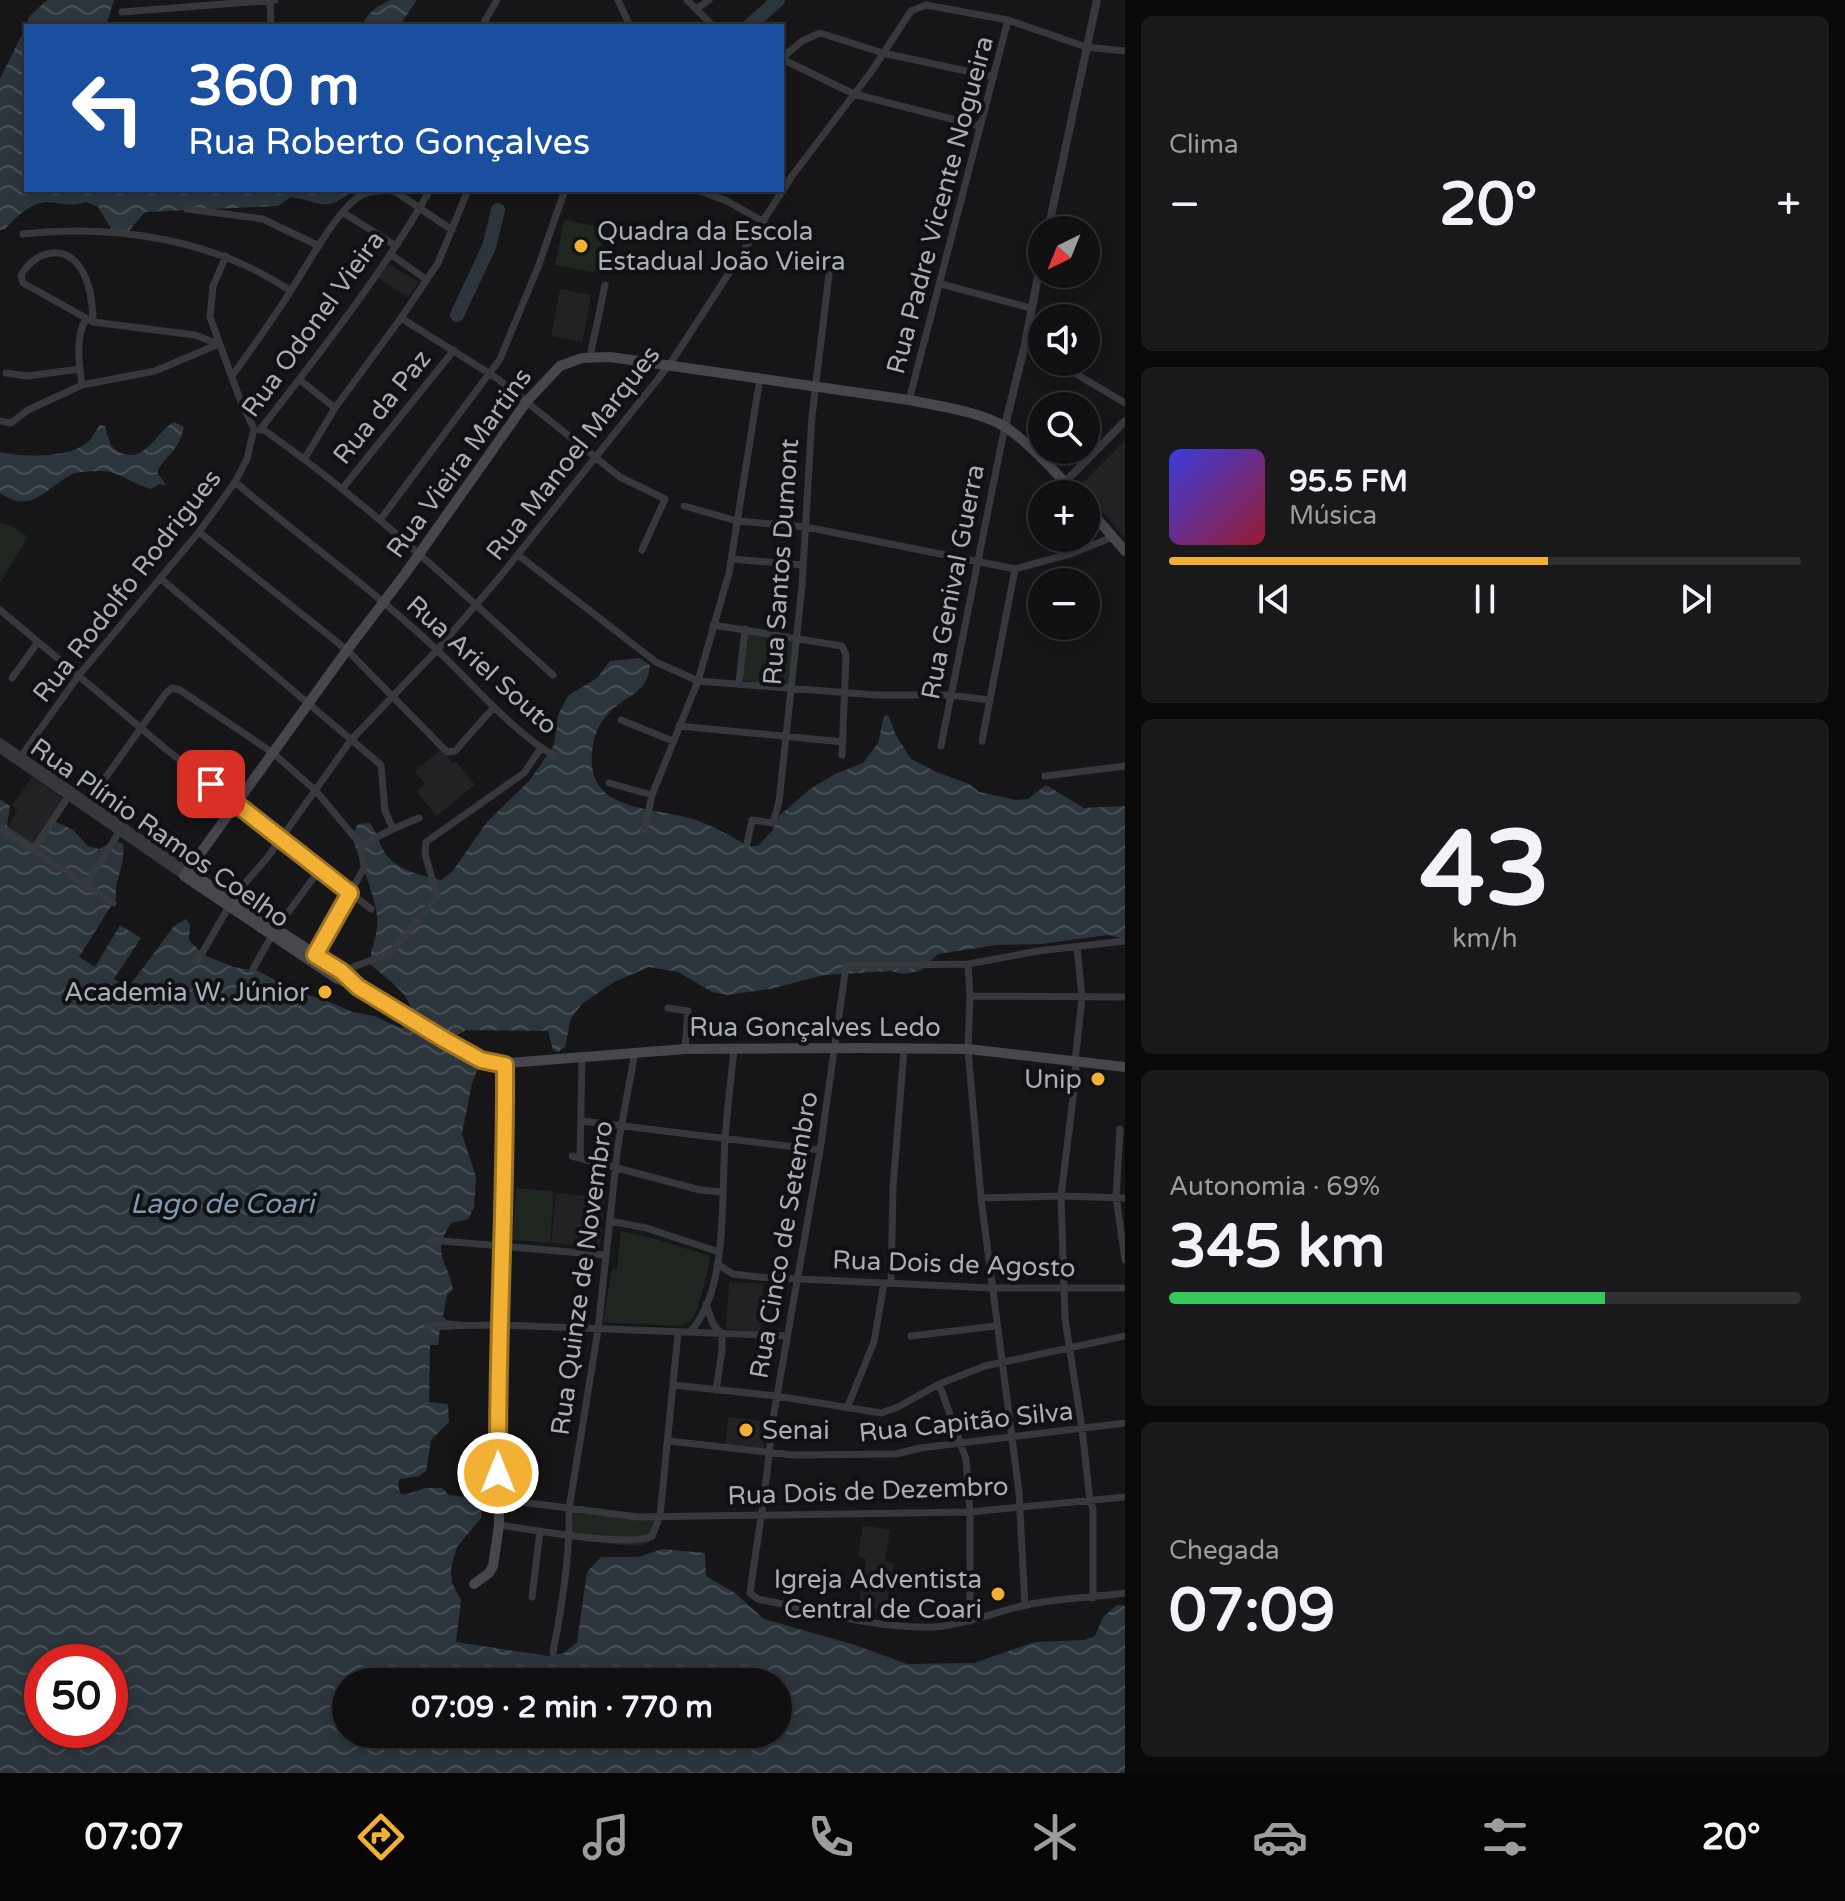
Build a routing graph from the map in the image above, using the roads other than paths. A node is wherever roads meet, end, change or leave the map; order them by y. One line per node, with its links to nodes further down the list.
1 (272, 0): 9 (street); 11 (street)
2 (497, 0): 12 (street)
3 (628, 0): 7 (street)
4 (687, 0): 8 (street)
5 (709, 0): 8 (street)
6 (1097, 0): 15 (street)
7 (619, 3): 13 (street)
8 (696, 9): 14 (street)
9 (122, 12)
10 (1008, 20): 15 (street); 17 (street, Rua Manoel Marques); 20 (street, Rua Padre Vicente Nogueira)
11 (271, 24)
12 (483, 24)
13 (629, 24)
14 (710, 24)
15 (1086, 47): 16 (street); 36 (street)
16 (1125, 51)
17 (883, 53): 18 (street); 20 (street); 21 (street, Rua Manoel Marques)
18 (784, 57)
19 (784, 60): 21 (street)
20 (994, 77): 22 (street, Rua Padre Vicente Nogueira)
21 (854, 94): 22 (street); 23 (street, Rua Manoel Marques)
22 (979, 126): 46 (street, Rua Padre Vicente Nogueira)
23 (784, 189)
24 (372, 192): 35 (street)
25 (396, 192): 33 (street)
26 (429, 192): 33 (street, Rua Odonel Vieira)
27 (467, 192): 38 (street)
28 (564, 192): 61 (street)
29 (702, 192): 32 (street)
30 (722, 192): 32 (street)
31 (782, 192): 37 (street, Rua Manoel Marques)
32 (727, 201): 37 (street)
33 (420, 208): 38 (street); 41 (street, Rua Odonel Vieira)
34 (187, 209): 40 (street)
35 (344, 213): 40 (street); 41 (street)
36 (1051, 216)
37 (764, 222): 58 (street, Rua Manoel Marques)
38 (452, 230): 45 (street)
39 (23, 234): 43 (street)
40 (319, 246): 48 (street)
41 (396, 246): 42 (street, Rua Odonel Vieira)
42 (390, 254): 45 (street); 65 (street, Rua Odonel Vieira)
43 (226, 256): 48 (street); 53 (street)
44 (831, 258): 67 (street, Rua Santos Dumont)
45 (427, 280): 50 (street)
46 (941, 284): 49 (street); 68 (street, Rua Padre Vicente Nogueira)
47 (605, 285): 57 (street)
48 (291, 291): 62 (street)
49 (1028, 307)
50 (401, 318): 56 (street); 71 (street)
51 (90, 321): 51 (street); 53 (street); 59 (street)
52 (1028, 326): 54 (street)
53 (219, 344): 62 (street); 66 (street)
54 (1025, 344): 55 (street); 74 (street)
55 (1028, 346)
56 (454, 350): 61 (street); 81 (street, Rua da Paz)
57 (590, 357): 58 (main road, Rua Vieira Martins); 69 (main road, Rua Vieira Martins)
58 (670, 364): 64 (main road, Rua Vieira Martins); 77 (street, Rua Manoel Marques)
59 (80, 369): 60 (street); 66 (street)
60 (6, 373)
61 (490, 374): 69 (street); 83 (street)
62 (232, 376): 75 (street)
63 (1080, 376): 70 (street)
64 (760, 378): 67 (main road, Rua Vieira Martins); 84 (street)
65 (300, 380): 71 (street); 75 (street, Rua Odonel Vieira)
66 (82, 385): 72 (street)
67 (815, 385): 68 (main road, Rua Vieira Martins); 86 (street, Rua Santos Dumont)
68 (909, 400): 74 (main road, Rua Vieira Martins)
69 (527, 401): 77 (street); 91 (main road, Rua Vieira Martins)
70 (1125, 403)
71 (335, 408): 76 (street)
72 (0, 421)
73 (1125, 421): 79 (street)
74 (1005, 426): 78 (main road); 94 (street, Rua Genival Guerra)
75 (258, 429): 76 (street); 80 (street, Rua Rodolfo Rodrigues)
76 (305, 458): 81 (street)
77 (597, 458): 89 (street); 92 (street, Rua Manoel Marques)
78 (1063, 480)
79 (1067, 480)
80 (235, 482): 87 (street, Rua Rodolfo Rodrigues); 98 (street, Rua Ariel Souto)
81 (342, 489): 83 (street)
82 (684, 506): 84 (street)
83 (380, 520): 91 (street)
84 (737, 521): 86 (street); 93 (street)
85 (1100, 522): 88 (main road)
86 (806, 527): 94 (street); 95 (street, Rua Santos Dumont)
87 (199, 532): 97 (street, Rua Rodolfo Rodrigues); 105 (street)
88 (1113, 537): 90 (main road); 96 (street)
89 (642, 550)
90 (1125, 551)
91 (420, 552): 98 (main road, Rua Vieira Martins); 99 (street)
92 (518, 555): 99 (street, Rua Manoel Marques); 110 (street)
93 (732, 559): 95 (street); 101 (street)
94 (977, 561): 96 (street); 115 (street, Rua Genival Guerra)
95 (803, 565): 103 (street, Rua Santos Dumont)
96 (1015, 569): 116 (street)
97 (160, 578): 107 (street, Rua Rodolfo Rodrigues); 117 (street)
98 (383, 602): 105 (main road, Rua Vieira Martins); 106 (street, Rua Ariel Souto)
99 (475, 604): 106 (street, Rua Manoel Marques); 108 (street)
100 (0, 610): 104 (street)
101 (713, 625): 102 (street); 110 (street)
102 (745, 629): 103 (street); 111 (street)
103 (797, 637): 112 (street, Rua Santos Dumont); 113 (street)
104 (38, 642): 107 (street); 109 (street)
105 (347, 650): 114 (street); 117 (main road, Rua Vieira Martins)
106 (437, 650): 114 (street, Rua Manoel Marques); 118 (street, Rua Ariel Souto)
107 (79, 675): 121 (street); 134 (street, Rua Rodolfo Rodrigues)
108 (553, 675)
109 (12, 678)
110 (698, 681): 111 (street); 120 (street)
111 (739, 683): 112 (street)
112 (792, 688): 113 (street); 122 (street, Rua Santos Dumont)
113 (845, 693): 115 (street); 127 (street)
114 (392, 695): 118 (street); 123 (street, Rua Manoel Marques)
115 (951, 695): 116 (street); 128 (street, Rua Genival Guerra)
116 (989, 700): 125 (street)
117 (308, 704): 123 (street); 131 (main road, Rua Vieira Martins)
118 (494, 707): 129 (street, Rua Ariel Souto)
119 (621, 720): 124 (street)
120 (679, 726): 122 (street); 124 (street)
121 (141, 728): 131 (street); 141 (street); 142 (street)
122 (787, 736): 127 (street); 149 (street, Rua Santos Dumont)
123 (351, 740): 138 (street, Rua Manoel Marques); 145 (street)
124 (673, 741): 139 (street)
125 (982, 741)
126 (0, 742): 134 (street, Rua Plínio Ramos Coelho)
127 (843, 742): 132 (street)
128 (941, 746)
129 (541, 748): 133 (street, Rua Ariel Souto); 166 (street)
130 (0, 749): 134 (street, Rua Plínio Ramos Coelho)
131 (273, 753): 138 (street); 142 (main road, Rua Vieira Martins)
132 (842, 755)
133 (554, 756)
134 (19, 758): 140 (street, Rua Plínio Ramos Coelho); 141 (street, Rua Plínio Ramos Coelho)
135 (1125, 766): 136 (street)
136 (1045, 776)
137 (609, 783): 139 (street)
138 (316, 791): 148 (street, Rua Manoel Marques); 150 (street)
139 (652, 795): 147 (street)
140 (68, 797): 146 (street, Rua Plínio Ramos Coelho); 151 (street)
141 (88, 802): 153 (street, Rua Plínio Ramos Coelho)
142 (236, 804): 148 (street); 153 (main road, Rua Vieira Martins)
143 (419, 818): 145 (street)
144 (0, 828): 151 (street)
145 (393, 829): 150 (street)
146 (119, 832): 153 (street, Rua Plínio Ramos Coelho); 154 (street)
147 (644, 832)
148 (281, 838): 152 (street); 157 (street, Rua Manoel Marques)
149 (747, 844)
150 (361, 845): 155 (street)
151 (33, 850): 154 (street)
152 (320, 869): 155 (street); 159 (street)
153 (186, 874): 157 (main road, Rua Plínio Ramos Coelho)
154 (86, 885): 156 (street)
155 (350, 893): 158 (street); 162 (street)
156 (113, 903)
157 (230, 904): 159 (main road, Rua Plínio Ramos Coelho); 163 (street, Rua Manoel Marques)
158 (371, 909)
159 (274, 933): 162 (main road, Rua Plínio Ramos Coelho); 165 (street); 166 (main road, Rua Plínio Ramos Coelho)
160 (1125, 941): 161 (street)
161 (1077, 947): 164 (street); 169 (street)
162 (315, 955): 166 (main road, Rua Plínio Ramos Coelho)
163 (197, 962)
164 (968, 964): 167 (street); 173 (street, Rua Cinco de Setembro)
165 (253, 969)
166 (338, 975): 179 (main road)
167 (970, 996): 169 (street); 175 (street)
168 (1125, 997): 169 (street)
169 (1082, 998): 178 (street)
170 (668, 1008): 171 (street)
171 (685, 1049): 172 (main road, Rua Gonçalves Ledo); 176 (main road, Rua Gonçalves Ledo)
172 (734, 1049): 173 (main road, Rua Gonçalves Ledo); 184 (street)
173 (836, 1049): 174 (main road, Rua Gonçalves Ledo); 185 (street, Rua Cinco de Setembro)
174 (904, 1049): 175 (main road, Rua Gonçalves Ledo); 200 (street)
175 (968, 1049): 178 (main road, Rua Gonçalves Ledo); 190 (street)
176 (635, 1051): 177 (main road, Rua Gonçalves Ledo); 182 (street, Rua Quinze de Novembro)
177 (582, 1056): 179 (main road, Rua Gonçalves Ledo); 181 (street)
178 (1075, 1061): 180 (main road, Rua Gonçalves Ledo); 188 (street)
179 (505, 1065): 193 (main road)
180 (1125, 1067)
181 (582, 1121): 182 (street); 186 (street)
182 (622, 1126): 184 (street); 186 (street, Rua Quinze de Novembro)
183 (1120, 1129): 189 (street)
184 (725, 1138): 185 (street); 187 (street)
185 (820, 1150): 199 (street, Rua Cinco de Setembro)
186 (616, 1166): 187 (street); 191 (street, Rua Quinze de Novembro)
187 (723, 1192): 194 (street)
188 (1061, 1196): 189 (street); 190 (street); 203 (street)
189 (1121, 1197): 196 (street)
190 (981, 1198): 202 (street)
191 (610, 1221): 194 (street); 195 (street, Rua Quinze de Novembro)
192 (431, 1240): 193 (street)
193 (502, 1245): 195 (street); 206 (main road)
194 (719, 1252): 197 (street)
195 (605, 1255): 209 (street, Rua Quinze de Novembro)
196 (1125, 1260)
197 (717, 1264): 198 (street, Rua Dois de Agosto); 201 (street)
198 (733, 1274): 199 (street, Rua Dois de Agosto); 201 (street)
199 (796, 1279): 200 (street, Rua Dois de Agosto); 213 (street, Rua Cinco de Setembro)
200 (887, 1283): 202 (street, Rua Dois de Agosto); 222 (street)
201 (712, 1284): 205 (street)
202 (992, 1288): 203 (street, Rua Dois de Agosto); 208 (street)
203 (1064, 1288): 204 (street, Rua Dois de Agosto); 216 (street)
204 (1125, 1288)
205 (706, 1304): 210 (street); 212 (street)
206 (499, 1325): 207 (street); 209 (street); 230 (main road)
207 (428, 1326)
208 (996, 1326): 214 (street); 217 (street)
209 (598, 1330): 211 (street); 233 (street, Rua Quinze de Novembro)
210 (690, 1332): 211 (street); 212 (street)
211 (678, 1333): 219 (street)
212 (722, 1334): 213 (street); 220 (street)
213 (787, 1336): 221 (street, Rua Cinco de Setembro)
214 (911, 1336)
215 (1125, 1336): 216 (street)
216 (1070, 1348): 217 (street); 224 (street)
217 (1001, 1363): 218 (street); 225 (street)
218 (939, 1384): 222 (street); 227 (street)
219 (673, 1385): 220 (street); 226 (street)
220 (716, 1390): 221 (street)
221 (777, 1396): 222 (street); 228 (street, Rua Cinco de Setembro)
222 (847, 1408)
223 (1125, 1423): 224 (street, Rua Capitão Silva)
224 (1082, 1429): 225 (street, Rua Capitão Silva); 231 (street)
225 (1013, 1437): 227 (street, Rua Capitão Silva); 232 (street)
226 (669, 1441): 228 (street, Rua Capitão Silva); 236 (street)
227 (961, 1445): 228 (street, Rua Capitão Silva); 234 (street)
228 (770, 1453): 235 (street, Rua Cinco de Setembro)
229 (1125, 1497): 231 (street, Rua Dois de Dezembro)
230 (498, 1499): 233 (street, Rua Dois de Dezembro); 237 (main road)
231 (1090, 1501): 232 (street, Rua Dois de Dezembro); 243 (street)
232 (1020, 1506): 234 (street, Rua Dois de Dezembro); 244 (street)
233 (569, 1509): 236 (street, Rua Dois de Dezembro); 239 (street, Rua Quinze de Novembro)
234 (970, 1512): 235 (street, Rua Dois de Dezembro); 245 (street)
235 (760, 1515): 236 (street, Rua Dois de Dezembro); 245 (street, Rua Cinco de Setembro)
236 (660, 1516): 239 (street)
237 (499, 1525): 238 (street); 240 (main road)
238 (540, 1531): 239 (street); 242 (street)
239 (569, 1534): 246 (street, Rua Quinze de Novembro)
240 (474, 1584)
241 (1125, 1593): 243 (street)
242 (532, 1597)
243 (1093, 1598): 244 (street)
244 (1025, 1605): 245 (street)
245 (970, 1621)
246 (553, 1652)

